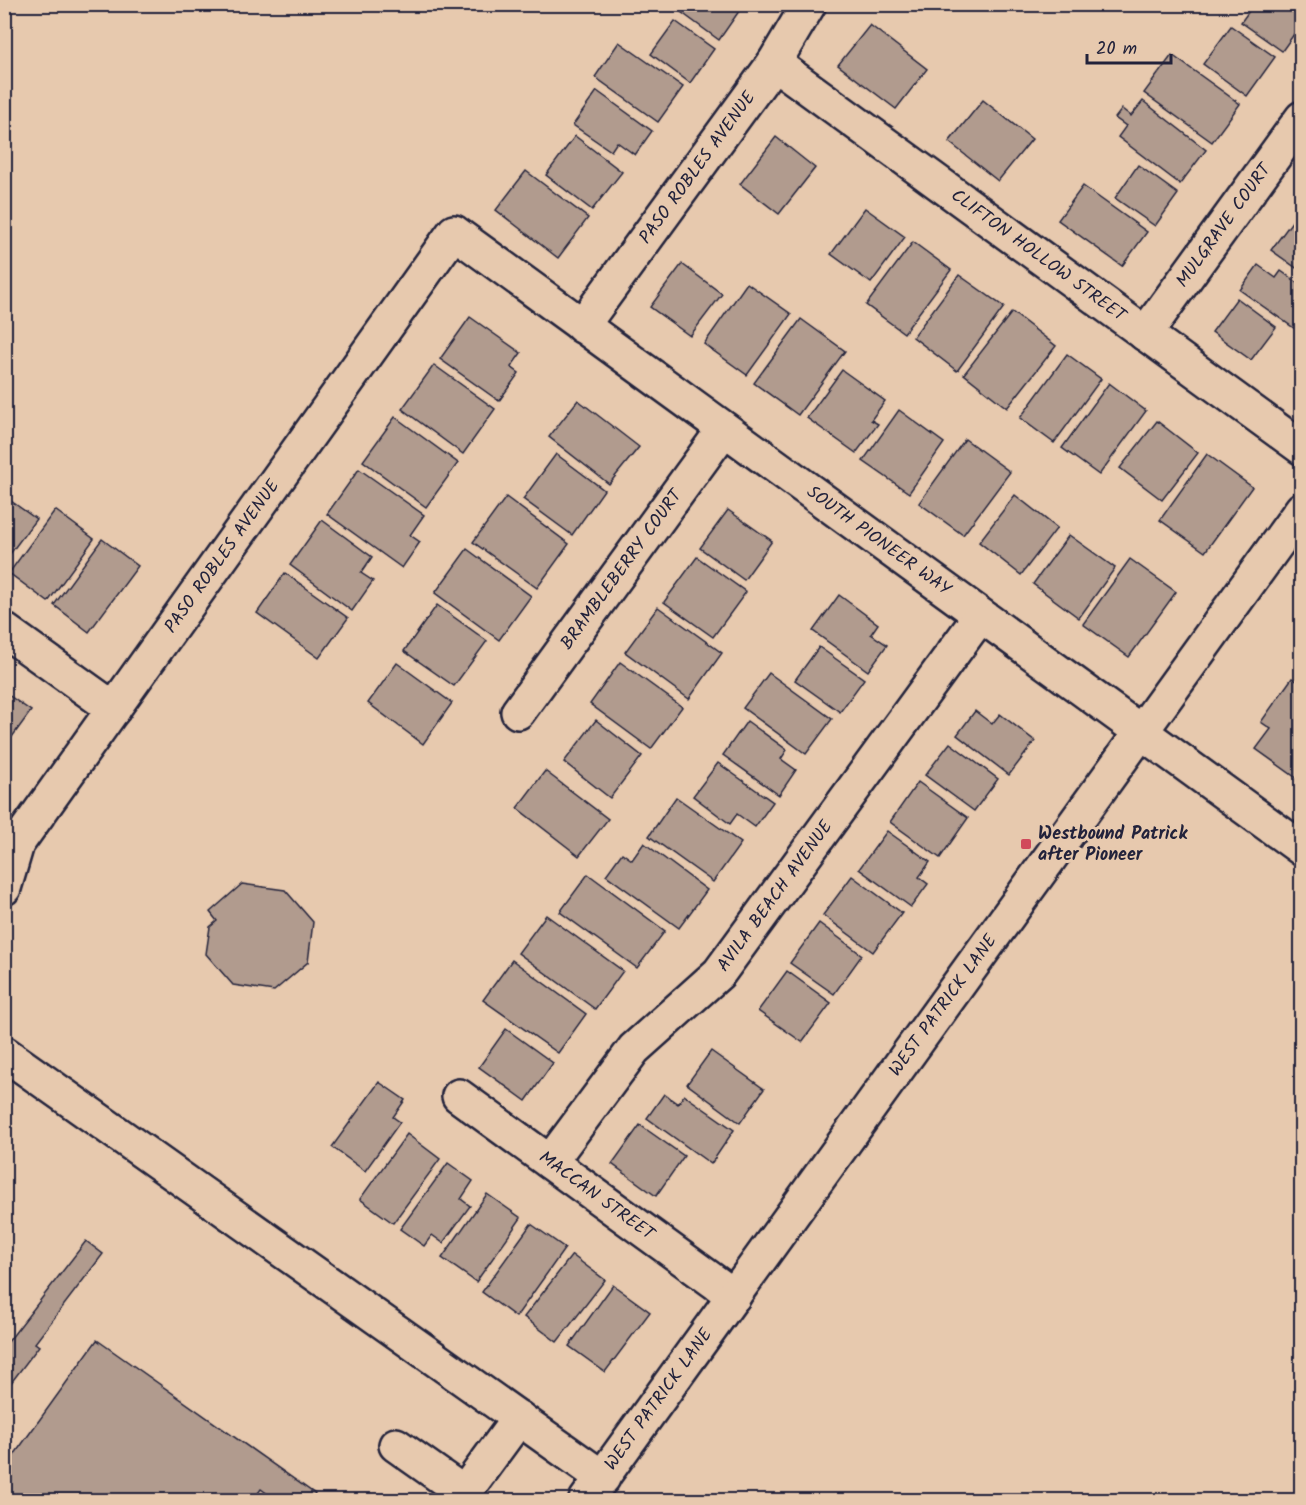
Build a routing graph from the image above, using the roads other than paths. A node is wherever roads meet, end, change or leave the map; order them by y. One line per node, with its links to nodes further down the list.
1 (809, 4): 2 (street, PASO ROBLES AVENUE)
2 (774, 63): 5 (street, PASO ROBLES AVENUE); 6 (street, CLIFTON HOLLOW STREET)
3 (1302, 118): 6 (street, MULGRAVE COURT)
4 (454, 232): 5 (street, SOUTH PIONEER WAY); 12 (street, PASO ROBLES AVENUE)
5 (582, 326): 7 (street, SOUTH PIONEER WAY)
6 (1145, 334): 8 (street, CLIFTON HOLLOW STREET)
7 (724, 429): 10 (street, SOUTH PIONEER WAY); 13 (street, BRAMBLEBERRY COURT)
8 (1302, 448)
9 (1302, 509): 14 (street, WEST PATRICK LANE)
10 (980, 615): 14 (street, SOUTH PIONEER WAY); 19 (street, AVILA BEACH AVENUE)
11 (4, 630): 12 (street)
12 (114, 709): 16 (street, PASO ROBLES AVENUE)
13 (518, 712)
14 (1141, 732): 15 (street, SOUTH PIONEER WAY); 20 (street, WEST PATRICK LANE)
15 (1302, 849)
16 (4, 888)
17 (4, 1053): 21 (street)
18 (459, 1096): 19 (street, MACCAN STREET)
19 (550, 1162): 20 (street, MACCAN STREET)
20 (734, 1296): 23 (street, WEST PATRICK LANE)
21 (519, 1418): 23 (street); 24 (street)
22 (396, 1445): 24 (street)
23 (594, 1489)
24 (462, 1497)

